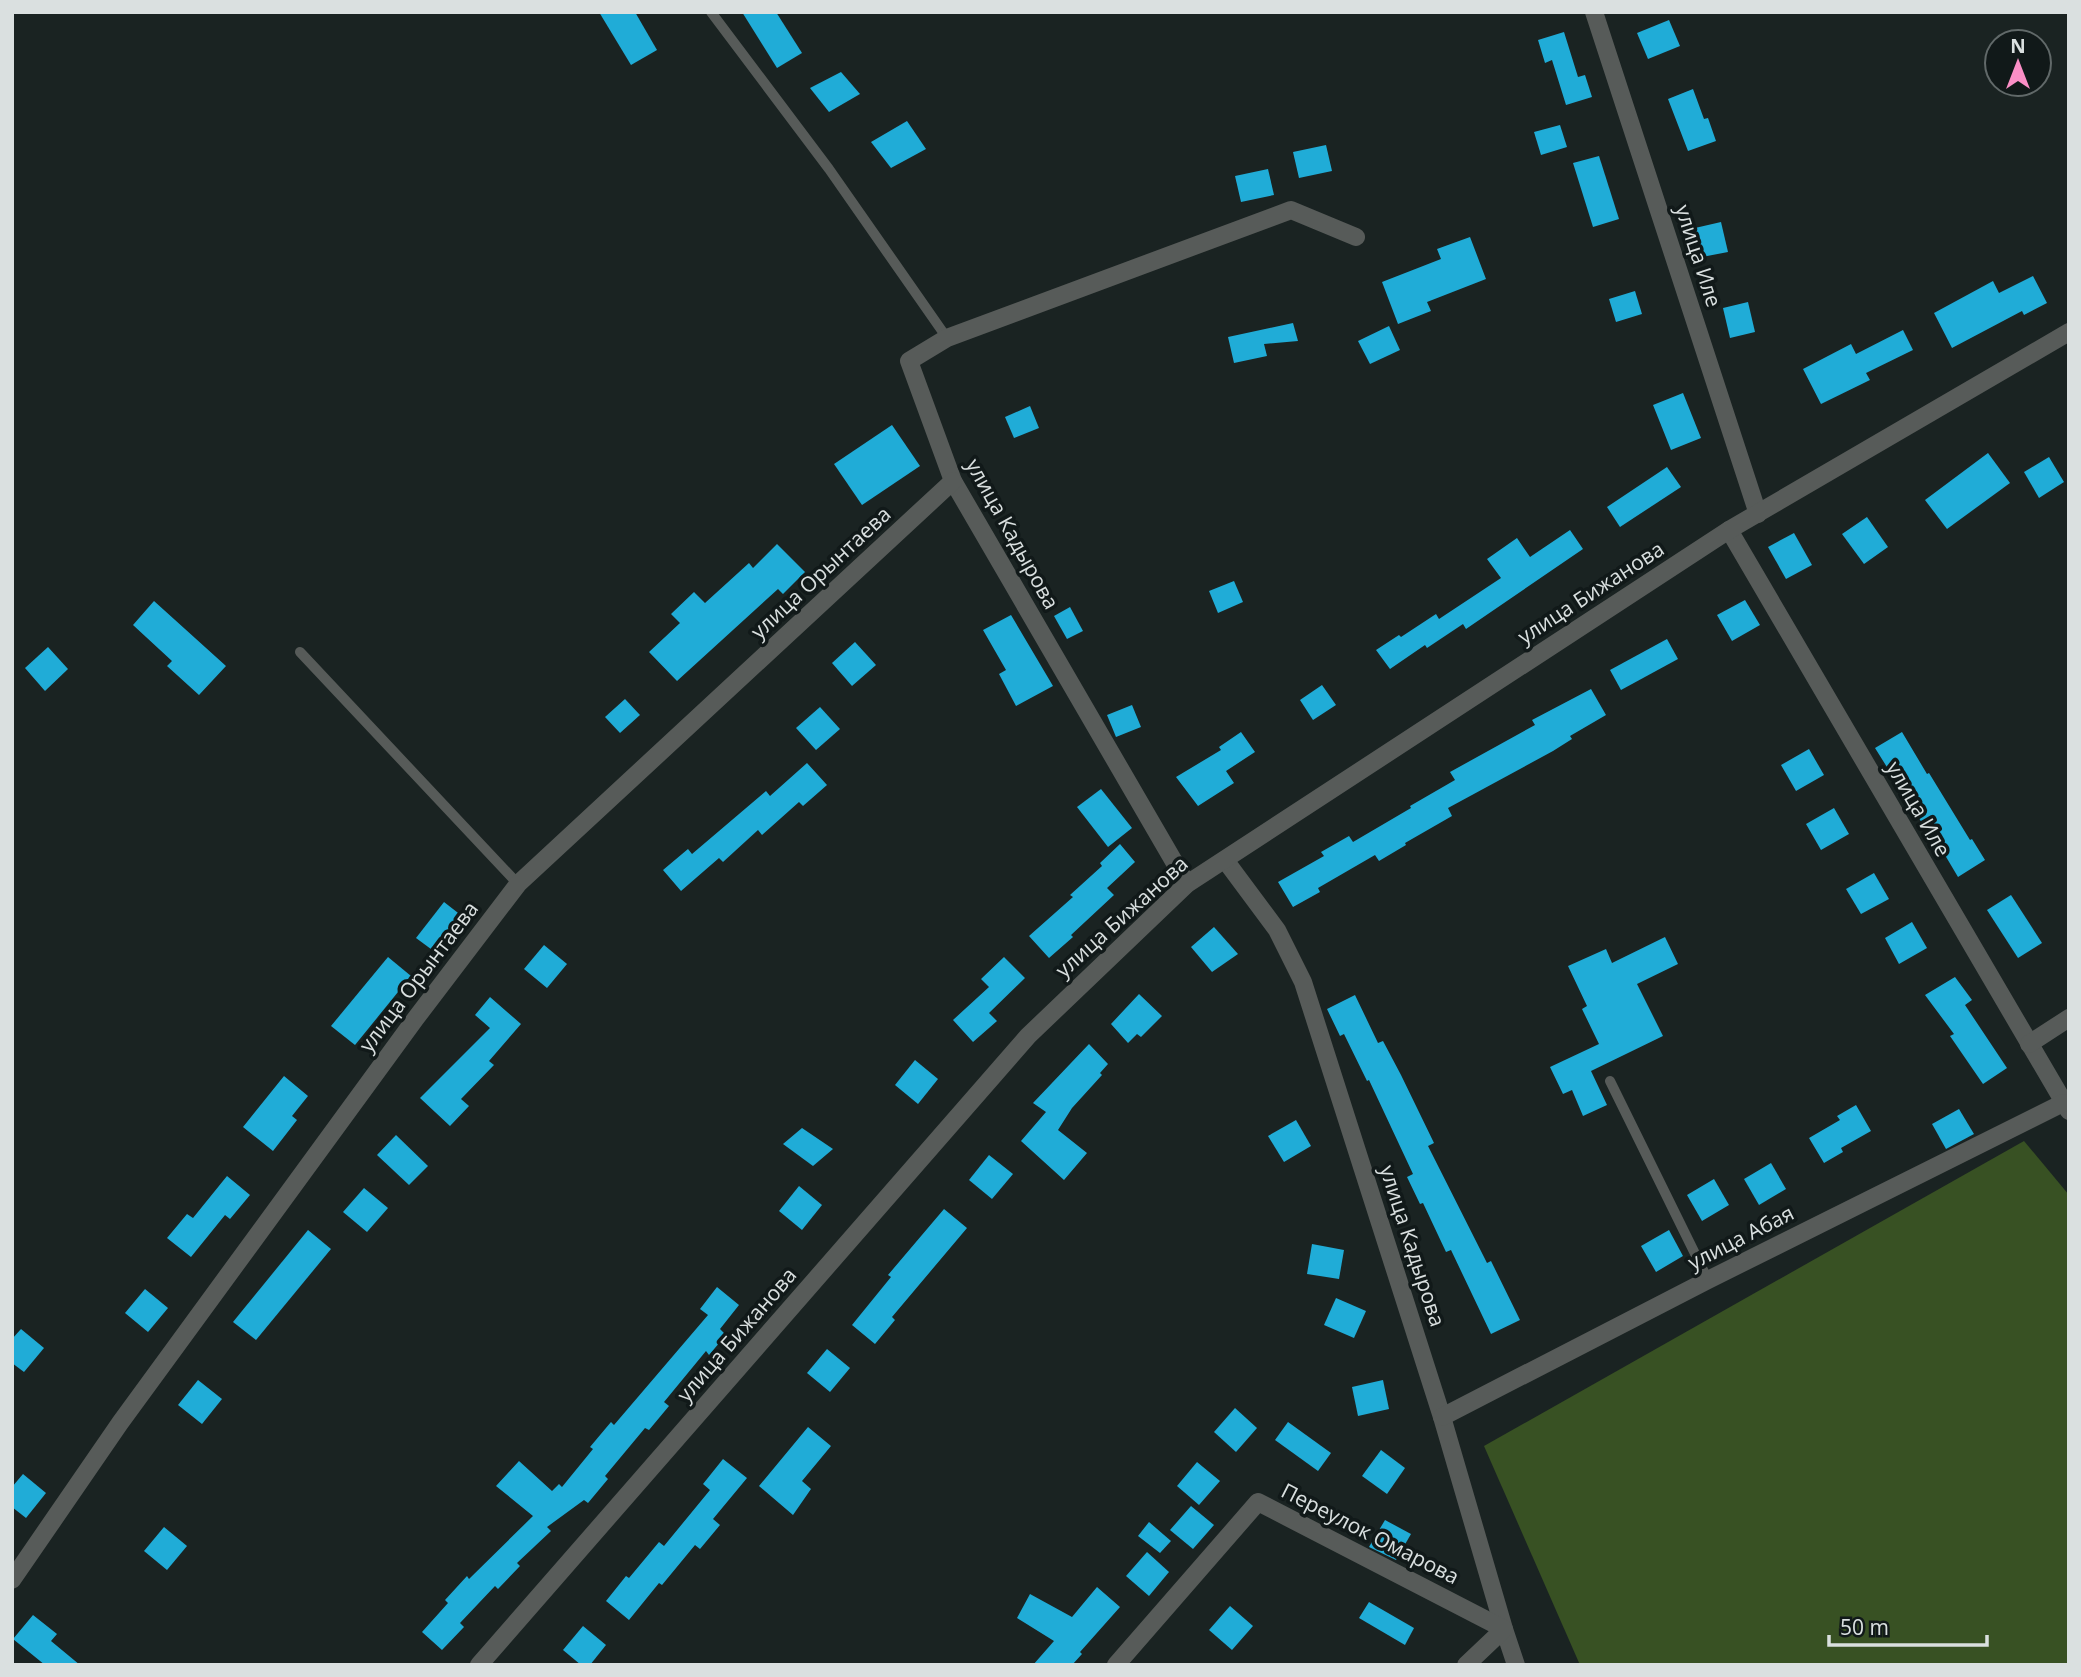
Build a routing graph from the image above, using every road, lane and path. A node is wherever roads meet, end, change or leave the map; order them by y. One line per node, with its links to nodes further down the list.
1 (711, 12): 5 (lane)
2 (1594, 12): 7 (street, улица Иле)
3 (1356, 237): 5 (street, улица Кадырова)
4 (2069, 332): 7 (street, улица Бижанова)
5 (947, 338): 6 (street, улица Кадырова)
6 (953, 481): 11 (street, улица Орынтаева); 12 (street, улица Кадырова)
7 (1758, 514): 8 (street, улица Бижанова)
8 (1729, 530): 10 (street, улица Бижанова); 14 (street, улица Иле)
9 (300, 652): 11 (lane)
10 (1225, 860): 12 (street, улица Бижанова); 18 (street, улица Кадырова)
11 (518, 884): 19 (street, улица Орынтаева)
12 (1186, 884): 21 (street, улица Бижанова)
13 (2069, 1018): 14 (street)
14 (2029, 1044): 16 (street, улица Иле)
15 (1610, 1081): 17 (lane)
16 (2066, 1107): 17 (street, улица Абая)
17 (1708, 1280): 18 (street, улица Абая)
18 (1442, 1417): 20 (street, улица Кадырова)
19 (12, 1580)
20 (1504, 1629): 22 (street, Переулок Омарова); 23 (street); 24 (street, улица Кадырова)
21 (479, 1665)
22 (1116, 1665)
23 (1466, 1665)
24 (1516, 1665)

